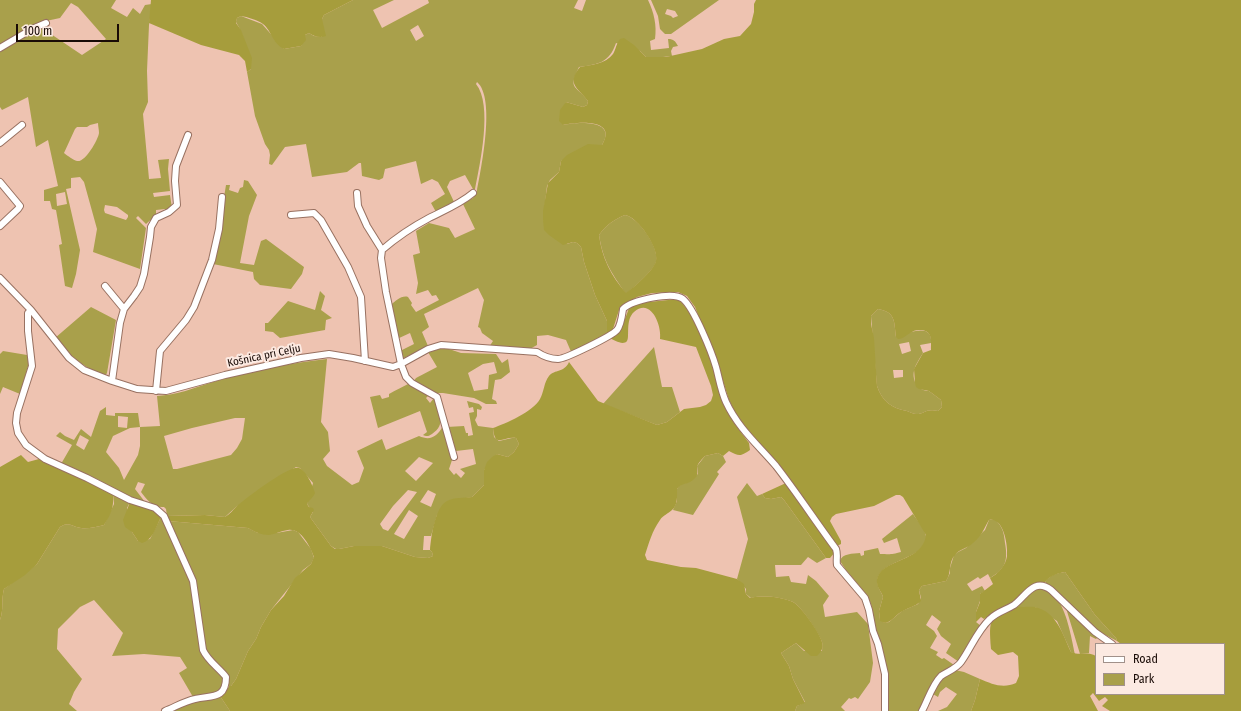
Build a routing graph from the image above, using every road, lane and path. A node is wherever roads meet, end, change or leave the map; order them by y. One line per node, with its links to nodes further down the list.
1 (46, 23): 2 (street)
2 (0, 48)
3 (22, 125): 5 (street)
4 (188, 135): 15 (street)
5 (0, 143)
6 (0, 182): 11 (street)
7 (357, 193): 12 (street)
8 (473, 193): 12 (street)
9 (222, 196): 20 (street)
10 (291, 215): 17 (street)
11 (0, 226)
12 (382, 250): 18 (street)
13 (0, 278): 16 (street, Košnica pri Celju)
14 (105, 286): 15 (street)
15 (124, 309): 19 (street)
16 (31, 310): 19 (street, Košnica pri Celju); 23 (street)
17 (365, 361): 18 (street, Košnica pri Celju); 20 (street, Košnica pri Celju)
18 (401, 364): 21 (street); 24 (street, Košnica pri Celju)
19 (112, 381): 20 (street, Košnica pri Celju)
20 (156, 391)
21 (454, 457)
22 (1111, 643): 25 (street)
23 (165, 711)
24 (885, 711)
25 (922, 711)

